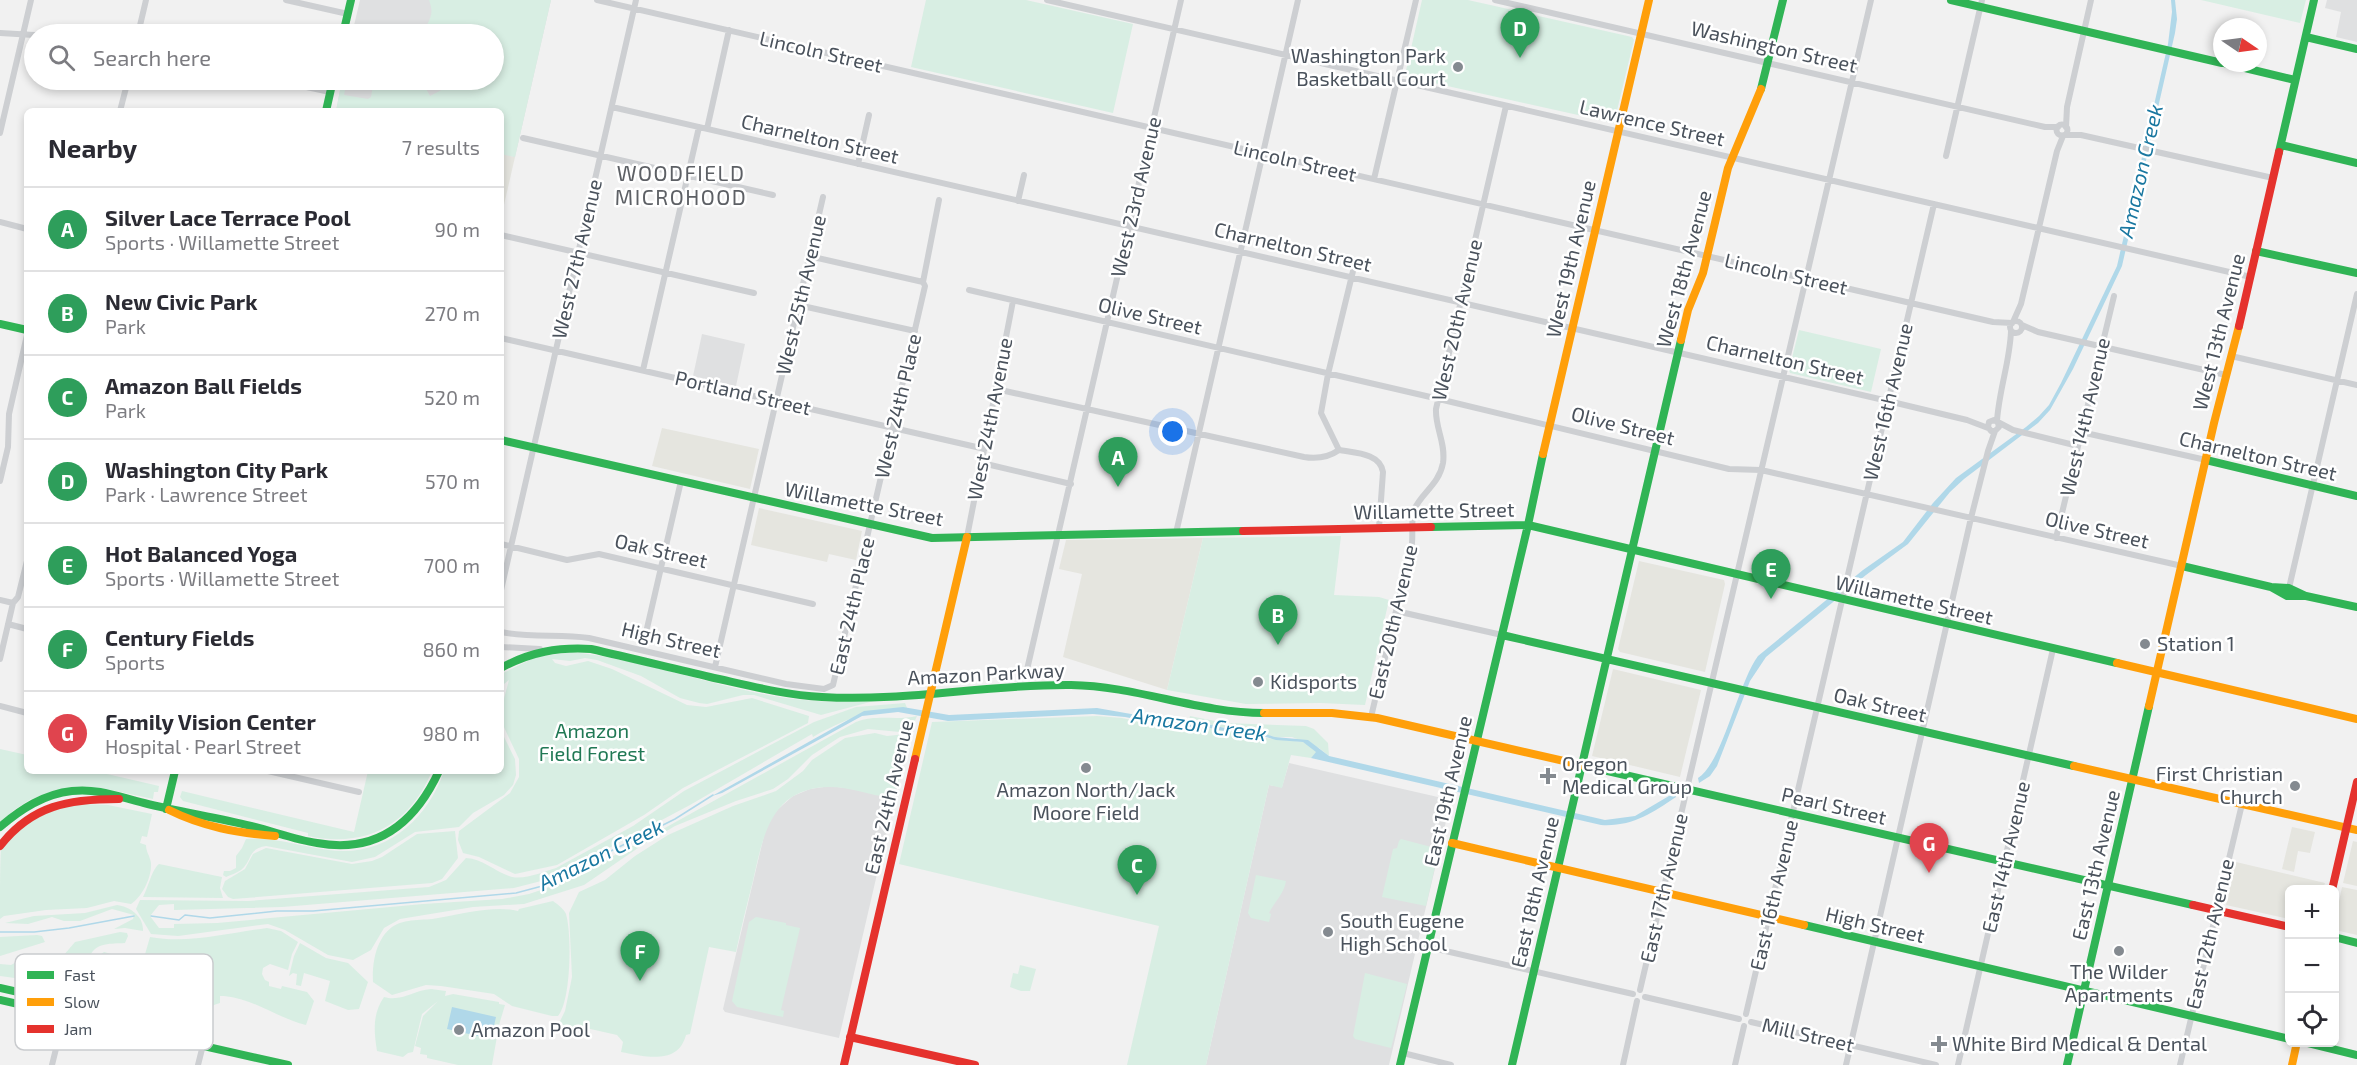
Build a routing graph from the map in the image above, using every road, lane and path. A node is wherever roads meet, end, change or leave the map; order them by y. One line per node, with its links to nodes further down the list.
1 (31, 0): 24 (street)
2 (146, 0): 25 (street)
3 (286, 0): 23 (street)
4 (351, 0): 23 (main road)
5 (597, 0): 22 (street, Lincoln Street)
6 (636, 0): 22 (street, West 27th Avenue)
7 (1047, 0): 19 (street, Lawrence Street)
8 (1181, 0): 29 (street, West 23rd Avenue)
9 (1298, 0): 36 (street)
10 (1416, 0): 41 (street)
11 (1495, 0): 21 (street, Washington Street)
12 (1533, 0): 21 (street)
13 (1649, 0): 33 (main road, West 19th Avenue)
14 (1783, 0): 38 (main road, West 18th Avenue)
15 (1871, 0): 42 (street, East 17th Avenue)
16 (1951, 0): 20 (main road)
17 (2091, 0): 30 (street)
18 (2314, 0): 34 (main road, West 13th Avenue)
19 (1065, 2): 29 (street, Lawrence Street)
20 (1981, 3): 30 (main road); 48 (street)
21 (1531, 8): 33 (street, Washington Street)
22 (634, 9): 28 (street, Lincoln Street); 47 (street, West 27th Avenue)
23 (348, 14): 26 (main road)
24 (25, 24)
25 (140, 24)
26 (346, 24)
27 (24, 30): 32 (street)
28 (729, 30): 53 (street, Lincoln Street); 54 (street)
29 (1175, 30): 36 (street, Lawrence Street); 53 (street, West 23rd Avenue)
30 (2084, 31): 37 (main road); 55 (street)
31 (0, 33): 32 (street)
32 (23, 34): 57 (street)
33 (1641, 34): 38 (street, Washington Street); 56 (main road, West 19th Avenue)
34 (2306, 37): 35 (main road); 40 (main road, West 13th Avenue)
35 (2357, 50)
36 (1285, 55): 41 (street, Lawrence Street); 60 (street)
37 (2213, 61)
38 (1768, 63): 42 (street, Washington Street); 63 (main road, West 18th Avenue)
39 (2261, 72): 40 (main road)
40 (2295, 80): 59 (main road, West 13th Avenue)
41 (1397, 81): 46 (street, Lawrence Street); 69 (street)
42 (1852, 82): 48 (street, Washington Street); 70 (street, East 17th Avenue)
43 (125, 90): 49 (street)
44 (321, 90): 45 (street)
45 (330, 92): 50 (main road)
46 (1506, 106): 56 (street, Lawrence Street); 75 (street, West 20th Avenue)
47 (612, 107): 52 (street, Charnelton Street); 61 (street, West 27th Avenue)
48 (1957, 107): 55 (street, Washington Street); 62 (street)
49 (121, 108)
50 (327, 108)
51 (869, 115): 65 (street)
52 (699, 127): 54 (street, Charnelton Street); 66 (street)
53 (1152, 128): 60 (street, Lincoln Street); 78 (street, West 23rd Avenue)
54 (706, 129): 65 (street, Charnelton Street)
55 (2062, 131): 68 (street, Washington Street); 80 (street)
56 (1618, 132): 63 (street, Lawrence Street); 81 (main road, West 19th Avenue)
57 (0, 133)
58 (523, 138): 61 (street)
59 (2281, 145): 64 (main road); 68 (main road, West 13th Avenue)
60 (1262, 154): 69 (street, Lincoln Street); 85 (street)
61 (601, 156): 66 (street); 84 (street, West 27th Avenue)
62 (1946, 156)
63 (1732, 158): 70 (street, Lawrence Street); 87 (main road, West 18th Avenue)
64 (2357, 163)
65 (858, 164): 74 (street, Charnelton Street)
66 (688, 175): 71 (street); 89 (street)
67 (1024, 175): 74 (street)
68 (2273, 178): 83 (main road, West 13th Avenue)
69 (1374, 179): 75 (street, Lincoln Street)
70 (1829, 180): 76 (street, Lawrence Street); 93 (street, East 17th Avenue)
71 (773, 195)
72 (823, 197): 86 (street, West 25th Avenue)
73 (939, 200): 94 (street, West 24th Place)
74 (1018, 201): 78 (street, Charnelton Street)
75 (1484, 204): 81 (street, Lincoln Street); 100 (street, West 20th Avenue)
76 (1934, 204): 80 (street, Lawrence Street); 101 (street, West 16th Avenue)
77 (0, 222): 79 (street)
78 (1129, 227): 85 (street, Charnelton Street); 103 (street, West 23rd Avenue)
79 (24, 228)
80 (2039, 228): 91 (street, Lawrence Street); 106 (street)
81 (1596, 230): 87 (street, Lincoln Street); 105 (main road, West 19th Avenue)
82 (504, 236): 84 (street)
83 (2256, 251): 90 (main road); 91 (main road, West 13th Avenue)
84 (579, 252): 89 (street); 113 (street, West 27th Avenue)
85 (1239, 252): 92 (street, Charnelton Street); 112 (street)
86 (809, 256): 94 (street); 102 (street, West 25th Avenue)
87 (1707, 256): 93 (street, Lincoln Street); 114 (main road, West 18th Avenue)
88 (1354, 267): 92 (street)
89 (666, 272): 96 (street); 116 (street)
90 (2357, 273)
91 (2251, 277): 115 (main road, West 13th Avenue)
92 (1351, 278): 100 (street, Charnelton Street); 117 (street)
93 (1805, 279): 101 (street, Lincoln Street); 119 (street, East 17th Avenue)
94 (924, 284): 108 (street, West 24th Place)
95 (969, 290): 99 (street, Olive Street)
96 (754, 293)
97 (2357, 294): 120 (street)
98 (2114, 296): 111 (street, West 14th Avenue)
99 (1013, 301): 103 (street, Olive Street); 122 (street, West 24th Avenue)
100 (1461, 303): 105 (street, Charnelton Street); 123 (street, West 20th Avenue)
101 (1911, 303): 106 (street, Lincoln Street); 125 (street, West 16th Avenue)
102 (798, 305): 108 (street); 124 (street, West 25th Avenue)
103 (1107, 323): 112 (street, Olive Street); 126 (street, West 23rd Avenue)
104 (0, 324): 107 (main road)
105 (1571, 327): 114 (street, Charnelton Street); 127 (main road, West 19th Avenue)
106 (2016, 327): 111 (street, Lincoln Street); 128 (street)
107 (24, 331)
108 (915, 332): 129 (street, West 24th Place)
109 (504, 339): 113 (street, Portland Street)
110 (24, 346): 141 (street)
111 (2101, 346): 118 (street, Lincoln Street); 130 (street, West 14th Avenue)
112 (1217, 348): 117 (street, Olive Street); 131 (street)
113 (556, 351): 116 (street, Portland Street); 134 (street, West 27th Avenue)
114 (1678, 353): 119 (street, Charnelton Street); 137 (main road, West 18th Avenue)
115 (2231, 356): 118 (main road, West 13th Avenue); 120 (street)
116 (643, 370): 124 (street, Portland Street)
117 (1328, 374): 123 (street, Olive Street); 136 (street)
118 (2226, 375): 138 (main road, West 13th Avenue)
119 (1782, 377): 125 (street, Charnelton Street); 140 (street, East 17th Avenue)
120 (2337, 380): 121 (street); 144 (street)
121 (2357, 384)
122 (996, 389): 126 (street); 135 (street, West 24th Avenue)
123 (1439, 399): 127 (street, Olive Street); 151 (street, West 20th Avenue)
124 (777, 400): 129 (street, Portland Street); 147 (street, West 25th Avenue)
125 (1888, 401): 128 (street, Charnelton Street); 145 (street, West 16th Avenue)
126 (1088, 409): 131 (street); 143 (street, West 23rd Avenue)
127 (1549, 425): 137 (street, Olive Street); 150 (main road, West 19th Avenue)
128 (1993, 425): 133 (street, Charnelton Street); 148 (street)
129 (892, 428): 135 (street, Portland Street); 149 (street, West 24th Place)
130 (2081, 432): 133 (street, West 14th Avenue); 138 (street, Charnelton Street)
131 (1198, 434): 136 (street); 153 (street)
132 (504, 441): 134 (main road, Willamette Street)
133 (2078, 446): 156 (street, West 14th Avenue)
134 (534, 447): 142 (main road, Willamette Street); 158 (street, West 27th Avenue)
135 (985, 449): 139 (street, West 24th Avenue)
136 (1339, 450): 152 (street)
137 (1655, 451): 140 (street, Olive Street); 159 (main road, West 18th Avenue)
138 (2206, 460): 144 (main road, Charnelton Street); 160 (main road, West 13th Avenue)
139 (982, 463): 143 (street); 155 (street, West 24th Avenue)
140 (1761, 470): 145 (street, Olive Street); 163 (street, East 17th Avenue)
141 (0, 481)
142 (681, 481): 147 (main road, Willamette Street); 161 (street)
143 (1071, 484): 154 (street, West 23rd Avenue)
144 (2312, 487): 146 (main road, Charnelton Street); 167 (street)
145 (1866, 494): 148 (street, Olive Street); 170 (street, West 16th Avenue)
146 (2357, 496)
147 (754, 498): 149 (main road, Willamette Street); 165 (street, West 25th Avenue)
148 (1971, 518): 156 (street, Olive Street); 176 (street)
149 (871, 525): 155 (main road, Willamette Street); 191 (street, East 24th Place)
150 (1528, 525): 151 (main road, Willamette Street); 159 (main road, Willamette Street); 179 (main road, East 19th Avenue)
151 (1413, 526): 152 (main road, Willamette Street); 174 (street, East 20th Avenue)
152 (1379, 528): 153 (main road, Willamette Street)
153 (1176, 532): 154 (main road, Willamette Street)
154 (1058, 534): 155 (main road, Willamette Street); 189 (street, West 23rd Avenue)
155 (967, 537): 192 (main road, East 24th Avenue)
156 (2056, 538): 160 (street, Olive Street)
157 (504, 545): 158 (street, Oak Street)
158 (511, 547): 161 (street, Oak Street); 164 (street, West 27th Avenue)
159 (1632, 551): 163 (main road, Willamette Street); 185 (main road, East 18th Avenue)
160 (2182, 566): 166 (main road, Olive Street); 188 (main road, West 13th Avenue)
161 (661, 568): 165 (street, Oak Street); 183 (street)
162 (24, 574): 171 (street)
163 (1737, 576): 170 (main road, Willamette Street); 190 (street, East 17th Avenue)
164 (504, 577)
165 (734, 585): 172 (street, Oak Street); 187 (street, West 25th Avenue)
166 (2271, 587): 167 (main road, Olive Street); 168 (main road, Olive Street)
167 (2289, 588): 168 (main road, Olive Street)
168 (2306, 596): 173 (main road, Olive Street)
169 (0, 600): 171 (street)
170 (1842, 600): 176 (main road, Willamette Street); 194 (street, East 16th Avenue)
171 (13, 603): 175 (street)
172 (813, 603)
173 (2357, 607)
174 (1396, 610): 179 (street, Oak Street); 196 (street, East 20th Avenue)
175 (8, 624): 177 (street); 184 (street)
176 (1948, 625): 182 (main road, Willamette Street); 198 (street)
177 (24, 628)
178 (504, 633): 183 (street, High Street)
179 (1502, 635): 185 (main road, Oak Street); 199 (main road, East 19th Avenue)
180 (504, 647): 181 (street)
181 (546, 649): 186 (main road, Amazon Parkway); 192 (main road, Amazon Parkway)
182 (2054, 649): 188 (main road, Willamette Street); 200 (street, East 14th Avenue)
183 (642, 650): 187 (street, High Street)
184 (0, 659)
185 (1607, 659): 190 (main road, Oak Street); 201 (main road, East 18th Avenue)
186 (504, 666)
187 (715, 667): 191 (street, High Street)
188 (2158, 673): 197 (main road, Willamette Street); 205 (main road, East 13th Avenue)
189 (1026, 674)
190 (1711, 683): 194 (main road, Oak Street); 207 (street, East 17th Avenue)
191 (832, 687)
192 (930, 693): 196 (main road, Amazon Parkway); 247 (main road, East 24th Avenue)
193 (0, 706): 195 (street)
194 (1816, 707): 198 (main road, Oak Street); 212 (street, East 16th Avenue)
195 (24, 712)
196 (1371, 717): 199 (main road, Amazon Parkway)
197 (2357, 719)
198 (1923, 732): 200 (main road, Oak Street); 216 (street)
199 (1477, 741): 201 (main road, Pearl Street); 217 (main road, East 19th Avenue)
200 (2029, 756): 205 (main road, Oak Street); 219 (street, East 14th Avenue)
201 (1582, 765): 207 (main road, Pearl Street); 220 (main road, East 18th Avenue)
202 (174, 774): 211 (main road)
203 (281, 774): 208 (street)
204 (438, 774): 211 (main road)
205 (2133, 780): 210 (main road, Oak Street); 221 (main road, East 13th Avenue)
206 (2357, 782): 214 (main road)
207 (1686, 789): 212 (main road, Pearl Street); 223 (street, East 17th Avenue)
208 (359, 792)
209 (127, 799): 211 (main road); 213 (main road); 218 (main road)
210 (2242, 804): 214 (main road, Oak Street); 224 (street, East 12th Avenue)
211 (166, 809)
212 (1792, 813): 216 (main road, Pearl Street); 225 (street, East 16th Avenue)
213 (0, 827)
214 (2347, 828): 215 (main road, Oak Street); 222 (main road)
215 (2357, 830)
216 (1899, 837): 219 (main road, Pearl Street); 228 (street)
217 (1452, 843): 220 (main road, High Street); 230 (main road, East 19th Avenue)
218 (0, 846)
219 (2004, 862): 221 (main road, Pearl Street); 231 (street, East 14th Avenue)
220 (1558, 867): 223 (main road, High Street); 232 (main road, East 18th Avenue)
221 (2107, 885): 224 (main road, Pearl Street); 235 (main road, East 13th Avenue)
222 (2333, 885)
223 (1662, 892): 225 (main road, High Street); 234 (street, East 17th Avenue)
224 (2216, 911): 226 (main road, Pearl Street); 243 (street, East 12th Avenue)
225 (1769, 917): 228 (main road, High Street); 242 (street, East 16th Avenue)
226 (2285, 926)
227 (2339, 938): 229 (main road)
228 (1875, 942): 231 (main road, High Street); 249 (street)
229 (2357, 943)
230 (1428, 947): 232 (street); 255 (main road, East 19th Avenue)
231 (1981, 967): 235 (main road, High Street); 271 (street, East 14th Avenue)
232 (1533, 971): 237 (street); 266 (main road, East 18th Avenue)
233 (0, 988): 236 (main road)
234 (1640, 990): 237 (street); 238 (street)
235 (2084, 991): 243 (main road, High Street); 272 (main road, East 13th Avenue)
236 (15, 992)
237 (1633, 994): 240 (street)
238 (1645, 997): 240 (street); 244 (street, Mill Street)
239 (0, 1000): 241 (main road)
240 (1638, 1001): 267 (street)
241 (15, 1004)
242 (1746, 1014): 244 (street); 245 (street)
243 (2191, 1016): 248 (main road, High Street); 273 (street, East 12th Avenue)
244 (1739, 1019): 246 (street)
245 (1751, 1022): 246 (street); 249 (street, Mill Street)
246 (1744, 1026): 268 (street)
247 (850, 1037): 257 (main road); 261 (main road, East 24th Avenue)
248 (2285, 1038)
249 (1851, 1045): 269 (street); 270 (street, Mill Street)
250 (213, 1047): 260 (main road)
251 (2296, 1047): 274 (main road)
252 (2324, 1047): 256 (main road)
253 (56, 1050): 258 (street)
254 (202, 1050): 259 (street)
255 (1403, 1053): 264 (main road, East 19th Avenue); 265 (street)
256 (2357, 1055)
257 (939, 1057): 262 (street); 263 (main road)
258 (52, 1065)
259 (198, 1065)
260 (288, 1065)
261 (844, 1065)
262 (953, 1065)
263 (975, 1065)
264 (1400, 1065)
265 (1451, 1065)
266 (1512, 1065)
267 (1623, 1065)
268 (1735, 1065)
269 (1846, 1065)
270 (1936, 1065)
271 (1958, 1065)
272 (2067, 1065)
273 (2180, 1065)
274 (2292, 1065)

